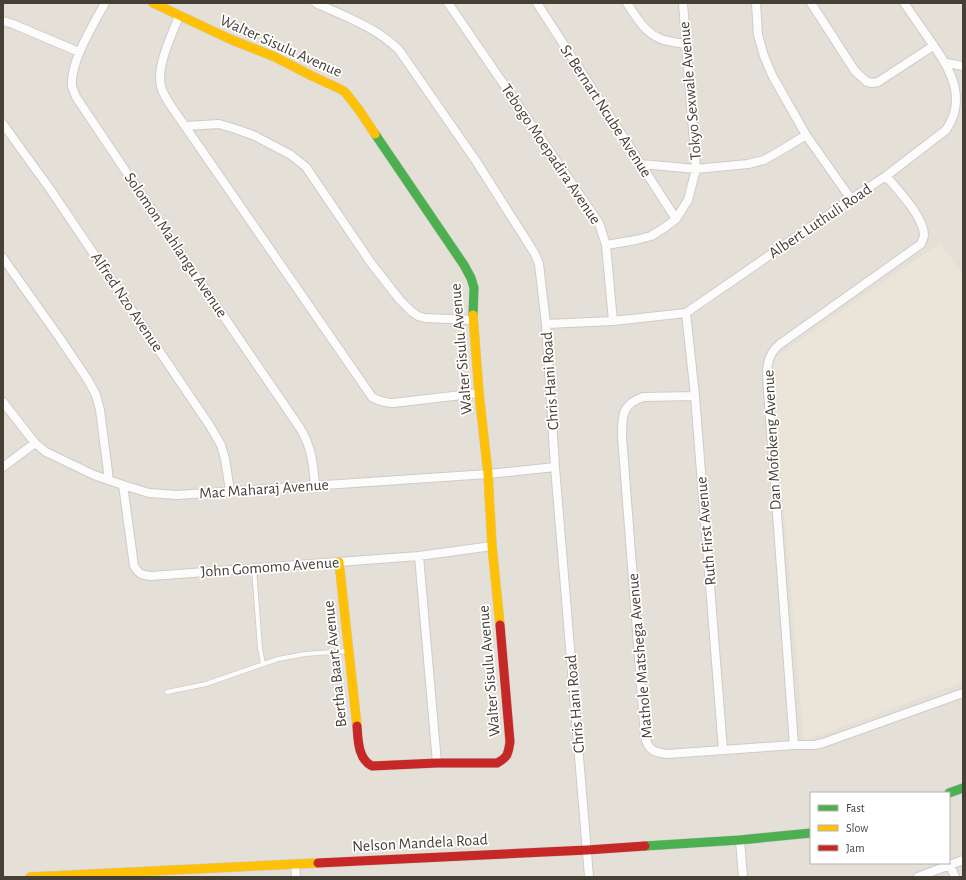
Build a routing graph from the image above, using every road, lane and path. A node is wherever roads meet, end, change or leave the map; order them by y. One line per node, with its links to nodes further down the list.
1 (104, 3): 15 (street, Solomon Mahlangu Avenue)
2 (153, 3): 11 (street, Walter Sisulu Avenue)
3 (316, 3): 31 (street, Chris Hani Road)
4 (448, 3): 26 (street, Tebogo Moepadira Avenue)
5 (537, 3): 21 (street, Sr Bernart Ncube Avenue)
6 (627, 3): 13 (street)
7 (683, 3): 13 (street, Tokyo Sexwale Avenue)
8 (756, 3): 20 (street)
9 (811, 3): 14 (street)
10 (904, 3): 14 (street, Albert Luthuli Road)
11 (179, 16): 19 (street); 29 (street, Walter Sisulu Avenue)
12 (3, 22): 15 (street)
13 (686, 44): 22 (street, Tokyo Sexwale Avenue)
14 (933, 46): 16 (street, Albert Luthuli Road)
15 (80, 52): 41 (street, Solomon Mahlangu Avenue)
16 (946, 63): 17 (street); 23 (street, Albert Luthuli Road)
17 (963, 66)
18 (3, 124): 42 (street, Alfred Nzo Avenue)
19 (185, 126): 29 (street); 32 (street)
20 (806, 135): 22 (street); 24 (street)
21 (640, 164): 22 (street); 25 (street, Sr Bernart Ncube Avenue)
22 (696, 170): 25 (street, Tokyo Sexwale Avenue)
23 (886, 176): 24 (street, Albert Luthuli Road); 51 (street, Dan Mofokeng Avenue)
24 (851, 199): 28 (street, Albert Luthuli Road)
25 (676, 219): 26 (street, Tokyo Sexwale Avenue)
26 (606, 244): 30 (street, Tebogo Moepadira Avenue)
27 (3, 258): 39 (street)
28 (686, 313): 30 (street, Albert Luthuli Road); 33 (street, Ruth First Avenue)
29 (472, 320): 32 (street, Walter Sisulu Avenue)
30 (613, 321): 31 (street, Albert Luthuli Road)
31 (546, 324): 37 (street, Chris Hani Road)
32 (479, 393): 38 (street, Walter Sisulu Avenue)
33 (695, 396): 52 (street, Ruth First Avenue); 52 (street, Mathole Matshega Avenue)
34 (3, 402): 35 (street, Mac Maharaj Avenue)
35 (35, 443): 36 (street); 39 (street, Mac Maharaj Avenue)
36 (3, 467)
37 (555, 467): 38 (street, Mac Maharaj Avenue); 58 (street, Chris Hani Road)
38 (488, 474): 41 (street, Mac Maharaj Avenue); 43 (street, Walter Sisulu Avenue)
39 (109, 480): 40 (street, Mac Maharaj Avenue)
40 (123, 485): 42 (street, Mac Maharaj Avenue); 46 (street, John Gomomo Avenue)
41 (315, 486): 42 (street, Mac Maharaj Avenue)
42 (230, 491)
43 (492, 546): 44 (street, John Gomomo Avenue); 53 (street, Walter Sisulu Avenue)
44 (419, 556): 45 (street, John Gomomo Avenue); 53 (street)
45 (339, 562): 46 (street, John Gomomo Avenue); 47 (street, Bertha Baart Avenue)
46 (254, 569): 48 (lane)
47 (349, 651): 48 (lane); 53 (street, Bertha Baart Avenue)
48 (263, 664): 49 (lane)
49 (167, 692)
50 (963, 693): 51 (street, Mathole Matshega Avenue)
51 (794, 745): 52 (street, Mathole Matshega Avenue)
52 (723, 750)
53 (437, 763)
54 (963, 788): 55 (street)
55 (950, 793)
56 (810, 833): 57 (street, Nelson Mandela Road)
57 (740, 840): 58 (street, Nelson Mandela Road); 66 (street)
58 (587, 850): 60 (street, Nelson Mandela Road); 65 (street, Chris Hani Road)
59 (963, 860): 61 (street)
60 (295, 864): 62 (street, Nelson Mandela Road); 64 (street)
61 (950, 865): 67 (street); 68 (street)
62 (57, 876): 63 (street, Nelson Mandela Road)
63 (30, 877)
64 (296, 877)
65 (589, 877)
66 (743, 877)
67 (918, 877)
68 (955, 877)

